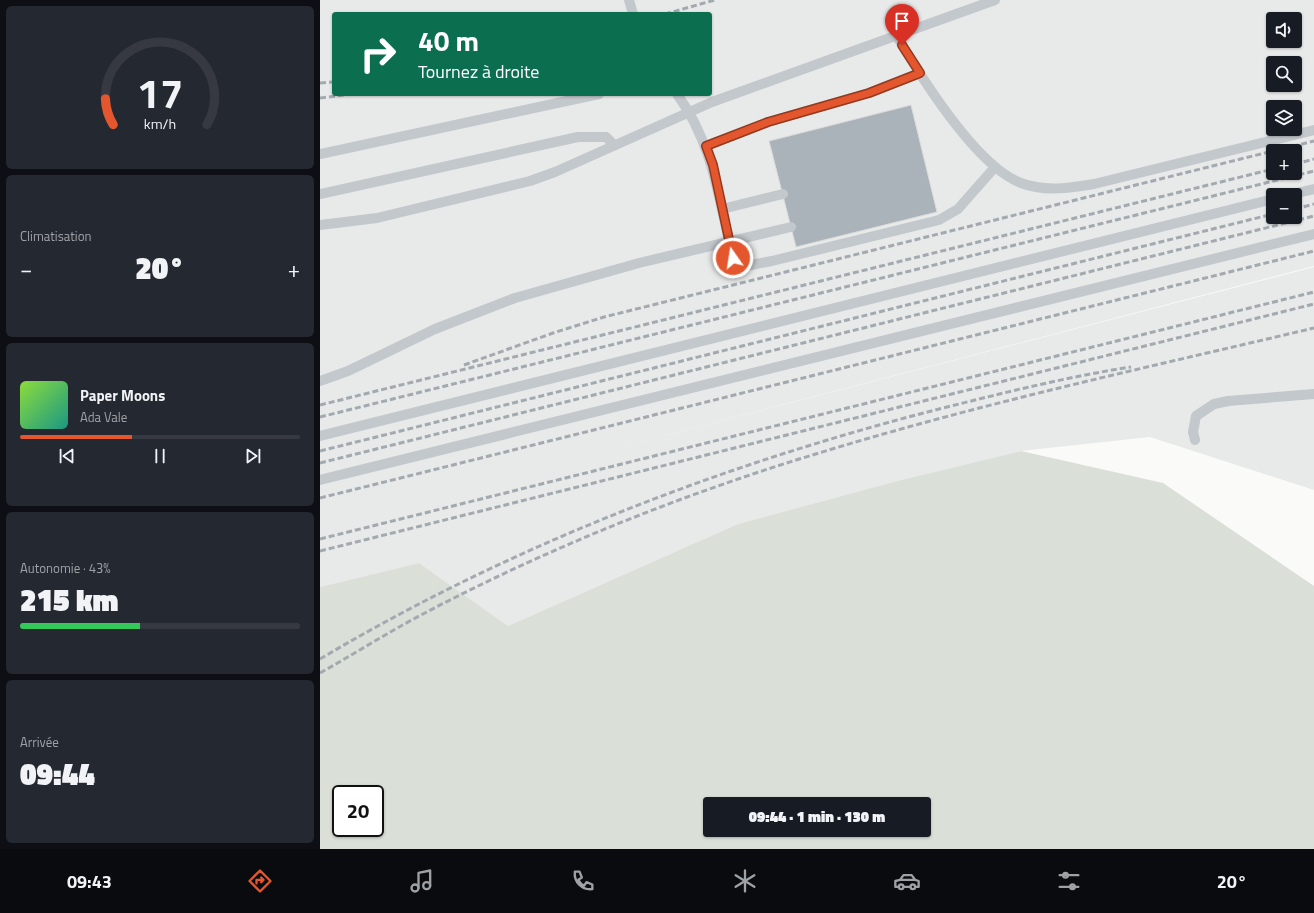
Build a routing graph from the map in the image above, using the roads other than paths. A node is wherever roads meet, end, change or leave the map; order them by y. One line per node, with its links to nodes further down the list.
1 (629, 0): 3 (lane)
2 (995, 0): 4 (lane)
3 (632, 12)
4 (896, 35): 5 (lane); 8 (lane)
5 (920, 73): 11 (lane); 13 (lane)
6 (590, 96): 12 (lane)
7 (678, 96): 8 (lane)
8 (689, 111): 10 (lane); 11 (lane)
9 (1314, 130): 13 (lane)
10 (614, 145): 16 (lane); 20 (lane)
11 (706, 146): 19 (lane)
12 (320, 154)
13 (995, 167): 23 (lane)
14 (1314, 189): 15 (lane)
15 (1302, 192)
16 (320, 194)
17 (783, 194): 19 (lane)
18 (1266, 201): 26 (lane)
19 (722, 209): 23 (lane)
20 (320, 225)
21 (791, 227): 23 (lane)
22 (1314, 234): 28 (lane)
23 (729, 241): 24 (lane)
24 (320, 381)
25 (1314, 394): 27 (lane)
26 (320, 436)
27 (1195, 440)
28 (320, 480)

